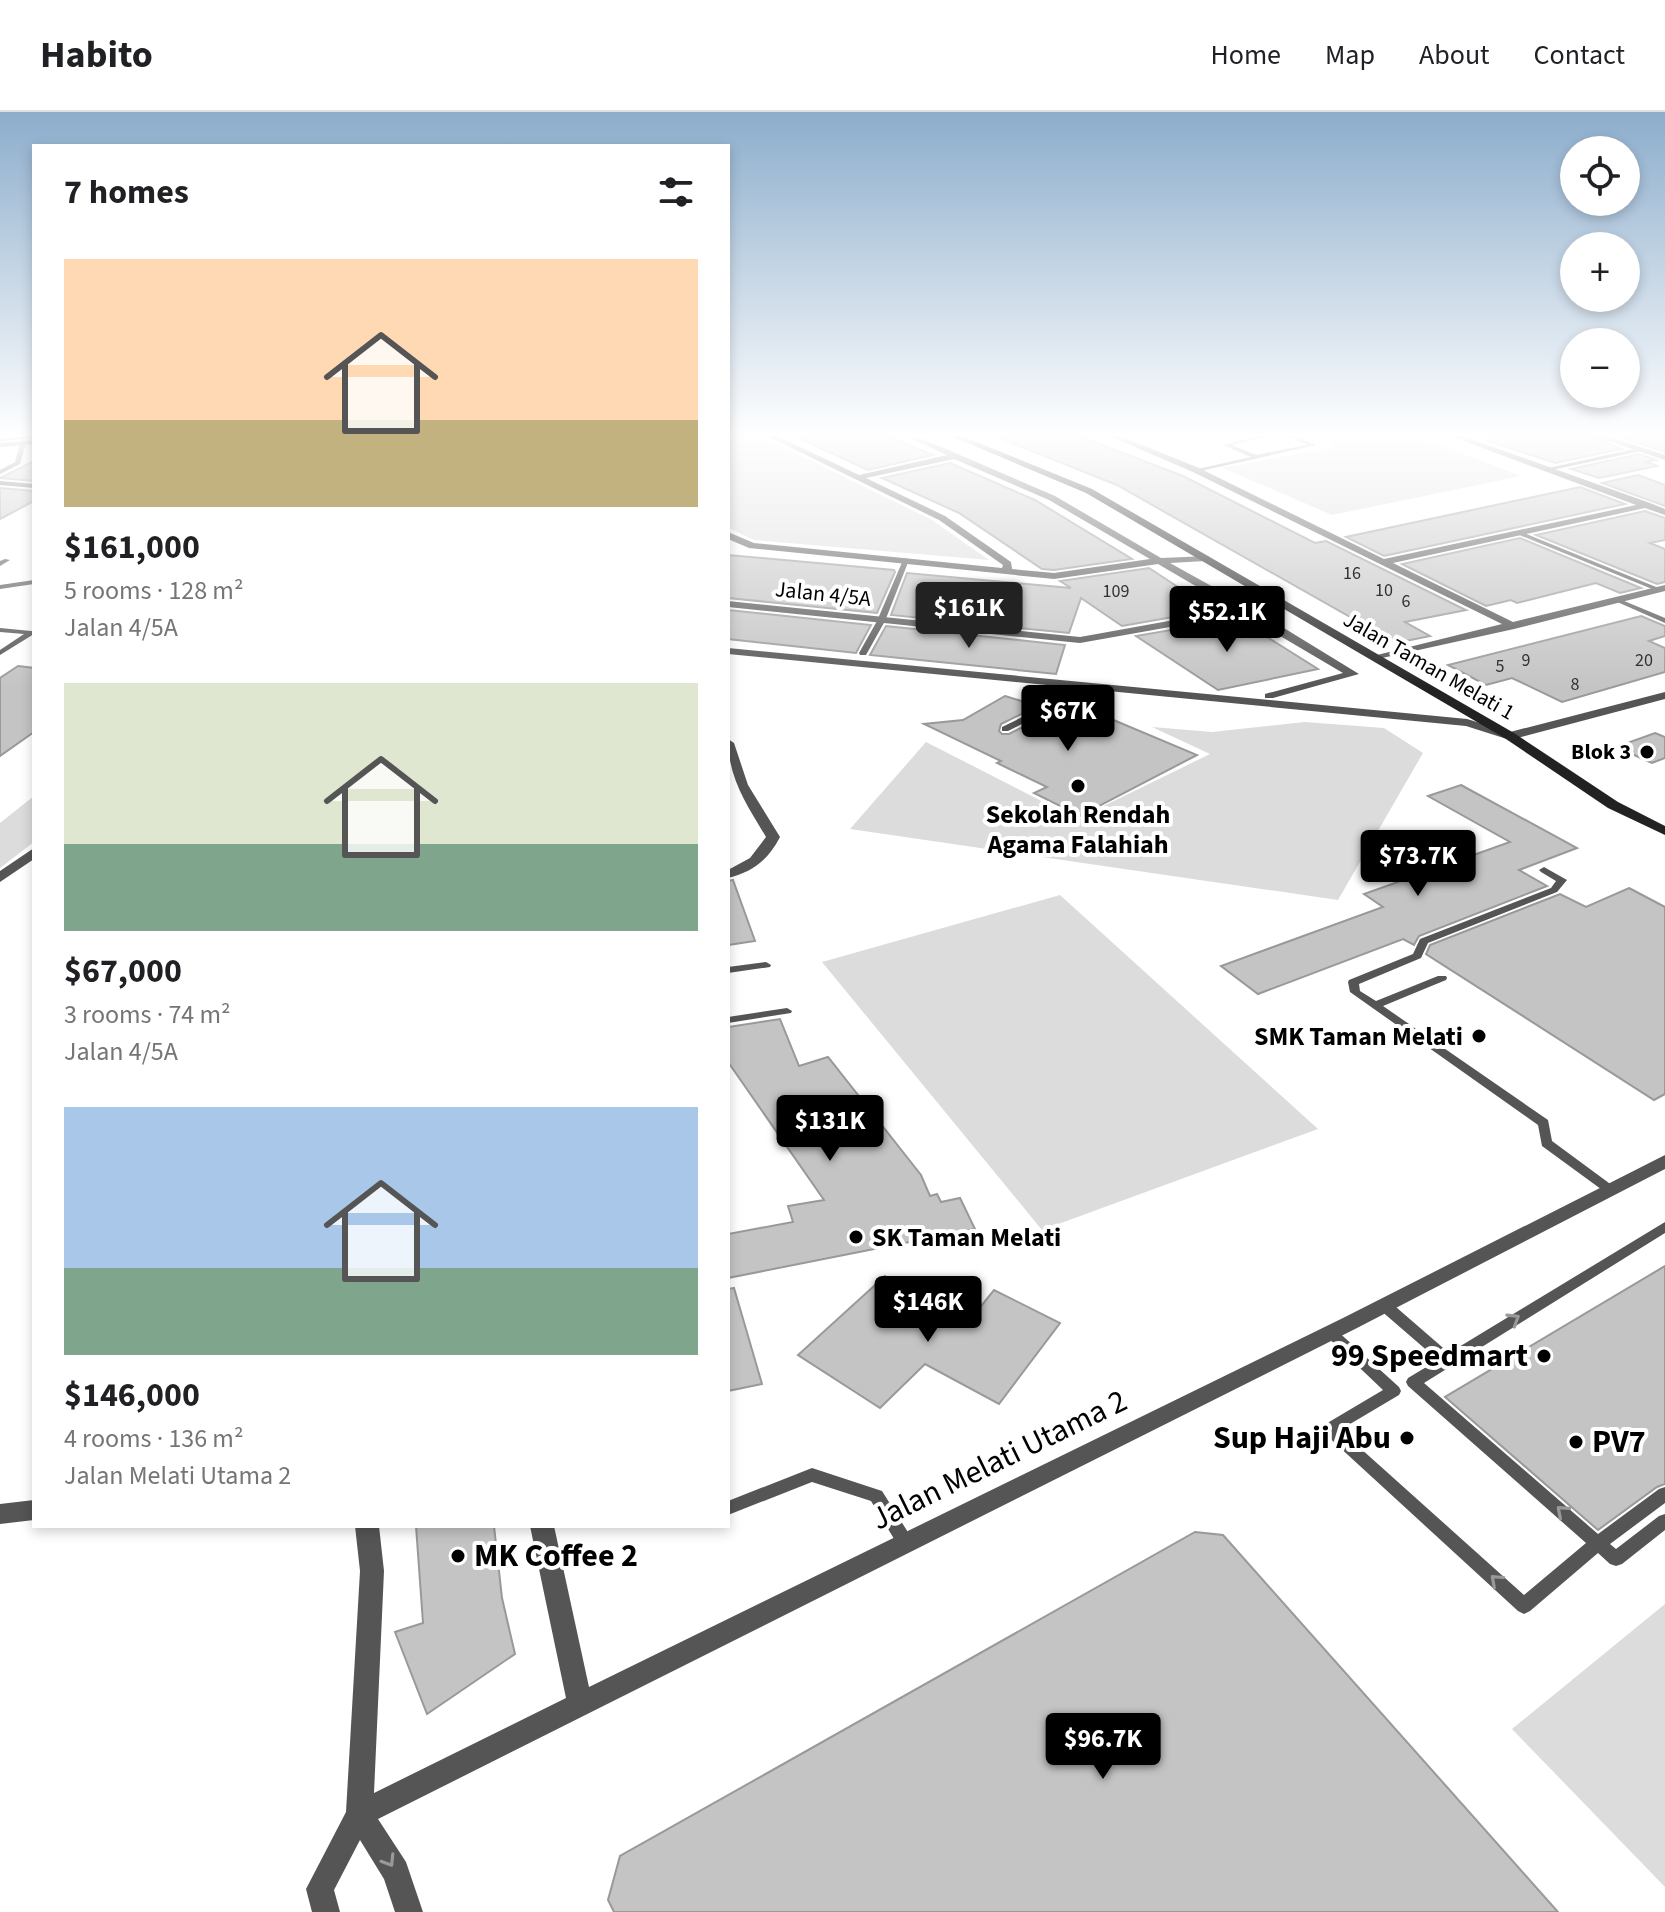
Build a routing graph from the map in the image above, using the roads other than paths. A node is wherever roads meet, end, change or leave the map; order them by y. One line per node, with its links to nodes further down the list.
1 (945, 520): 13 (street)
2 (1089, 520): 11 (street)
3 (1139, 520): 8 (street, Jalan Taman Melati 1)
4 (1301, 520): 12 (street)
5 (1578, 520): 6 (street)
6 (1519, 533): 12 (street); 16 (lane)
7 (730, 536): 10 (street)
8 (1191, 550): 9 (street, Jalan Taman Melati 1); 11 (street)
9 (1205, 558): 11 (street); 28 (street, Jalan Taman Melati 1)
10 (906, 560): 13 (street); 20 (lane)
11 (1159, 561): 13 (street); 19 (street)
12 (1387, 561): 22 (street)
13 (1006, 571)
14 (32, 582): 15 (lane)
15 (0, 587)
16 (1662, 589): 17 (street)
17 (1617, 600): 21 (lane); 22 (street)
18 (730, 604): 20 (street, Jalan 4/5A)
19 (1247, 610): 20 (street, Jalan 4/5A); 31 (street)
20 (881, 621): 27 (lane)
21 (1665, 621)
22 (1514, 626): 28 (street)
23 (0, 630): 24 (lane)
24 (32, 633): 26 (lane)
25 (730, 651): 29 (street)
26 (0, 653)
27 (863, 653)
28 (1377, 658): 33 (street, Jalan Taman Melati 1)
29 (1064, 686): 32 (lane); 33 (street)
30 (1665, 695): 33 (street)
31 (1269, 696)
32 (1005, 729)
33 (1510, 736): 35 (street, Jalan Taman Melati 1)
34 (730, 749): 38 (street)
35 (1665, 831)
36 (32, 854): 39 (street)
37 (1544, 870): 43 (lane)
38 (730, 873)
39 (0, 878)
40 (766, 965): 41 (lane)
41 (730, 970)
42 (1442, 978): 43 (lane)
43 (1375, 1005): 47 (lane)
44 (787, 1011): 45 (lane)
45 (730, 1020)
46 (1664, 1163): 47 (street, Jalan Melati Utama 2)
47 (1609, 1189): 49 (street, Jalan Melati Utama 2)
48 (1665, 1227): 51 (lane, one-way to 48)
49 (1384, 1305): 50 (street, Jalan Melati Utama 2); 51 (lane)
50 (1329, 1332): 59 (street, Jalan Melati Utama 2); 60 (lane, one-way to 50)
51 (1448, 1360): 60 (lane, one-way to 51)
52 (1665, 1494): 60 (lane)
53 (730, 1507): 59 (lane)
54 (32, 1510): 55 (street)
55 (0, 1514)
56 (1665, 1521): 60 (lane)
57 (367, 1528): 62 (street)
58 (542, 1528): 61 (street)
59 (905, 1542): 61 (street, Jalan Melati Utama 2)
60 (1598, 1543)
61 (580, 1705): 62 (street, Jalan Melati Utama 2)
62 (359, 1814): 63 (street); 64 (street, one-way to 64)
63 (326, 1912)
64 (409, 1912)

